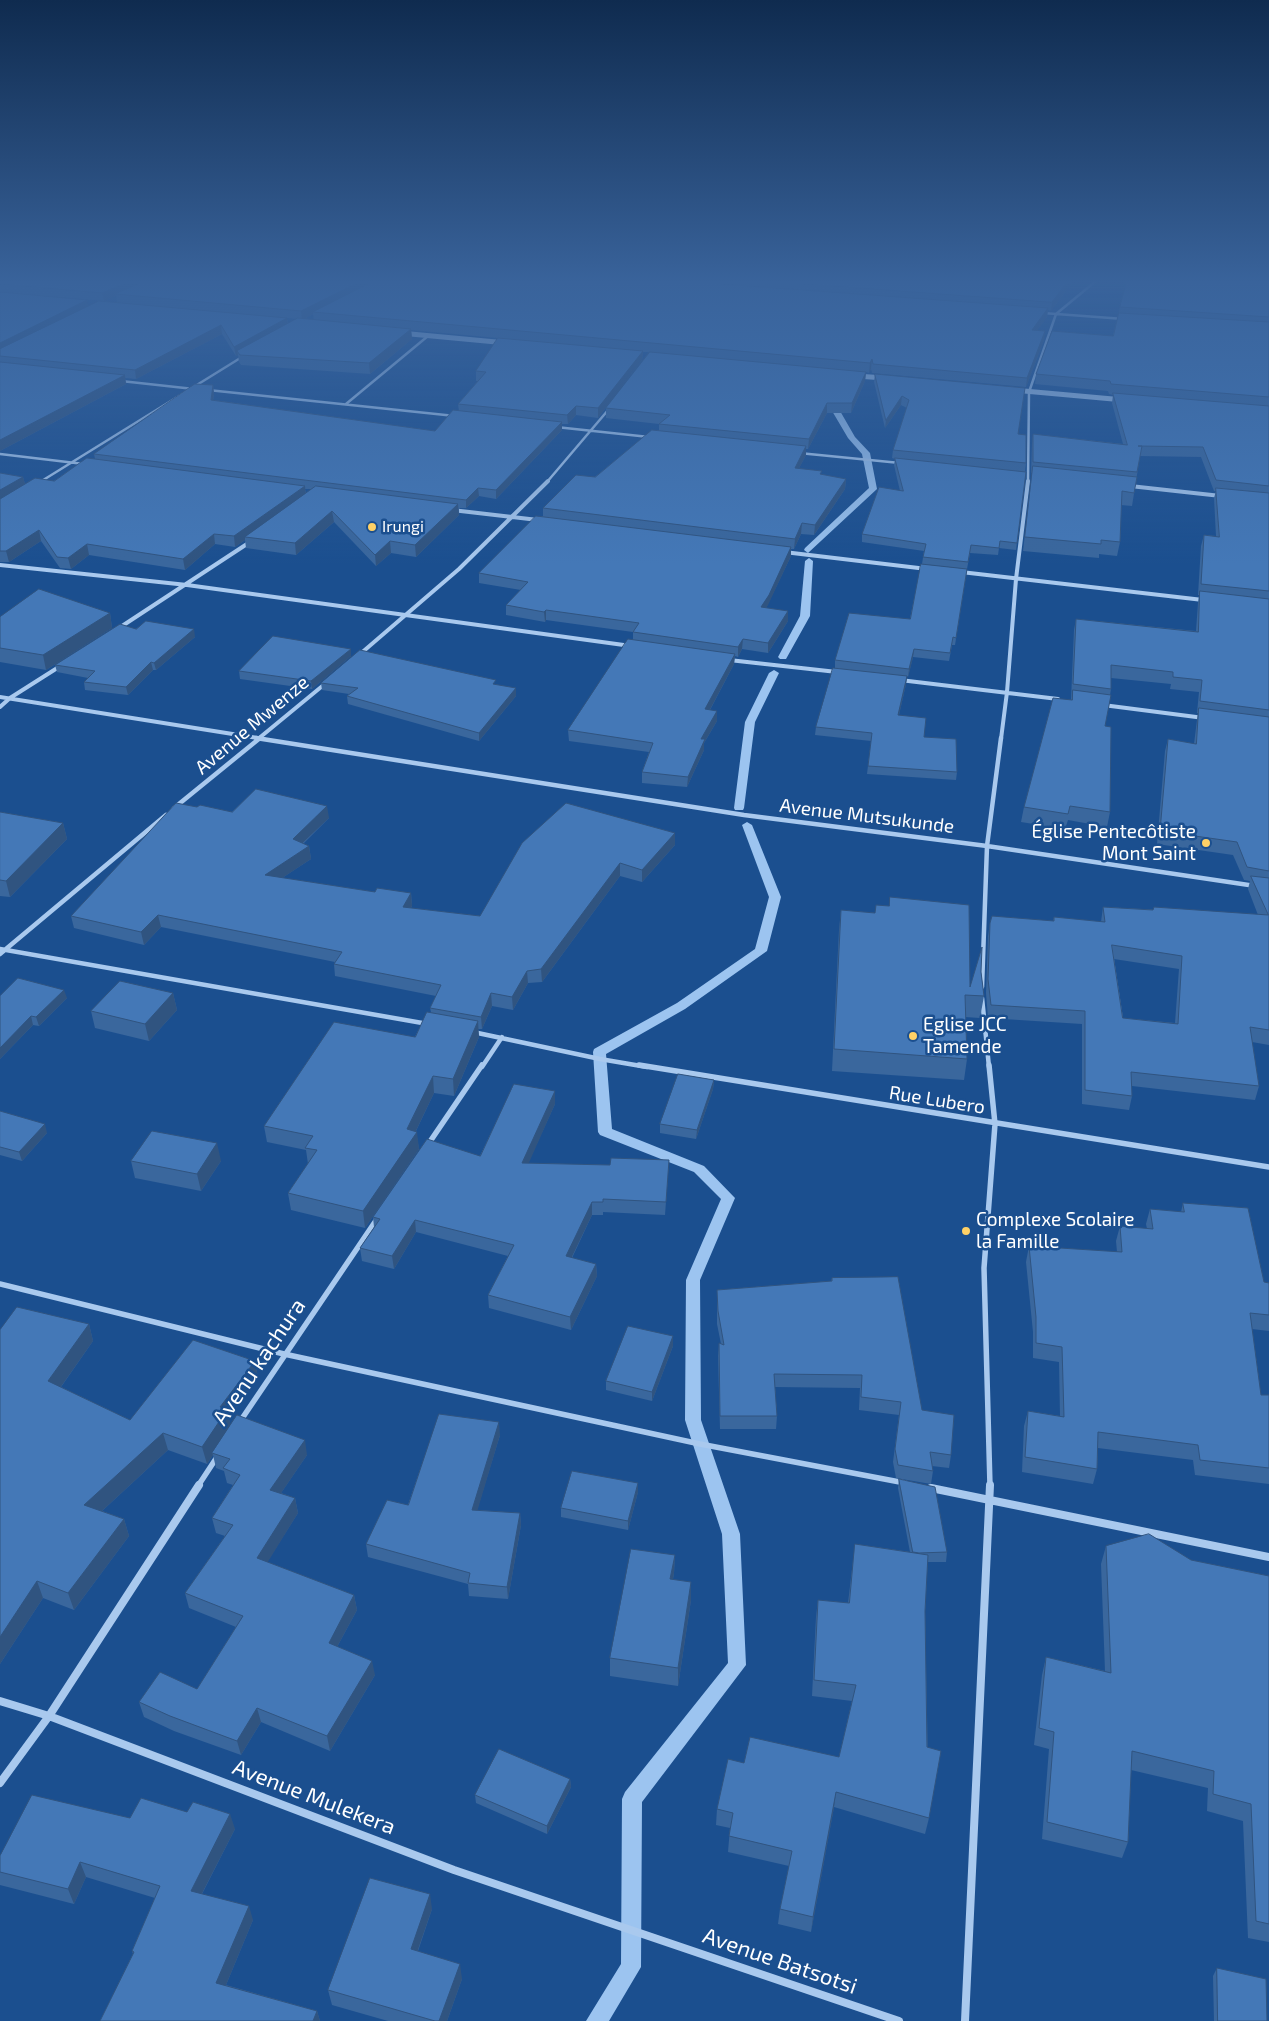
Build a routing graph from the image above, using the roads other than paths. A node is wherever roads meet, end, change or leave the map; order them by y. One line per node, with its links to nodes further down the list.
1 (210, 375): 7 (street)
2 (381, 375): 12 (street)
3 (1036, 375): 9 (street)
4 (854, 376): 5 (street)
5 (893, 379)
6 (119, 381): 7 (street)
7 (188, 388): 12 (street); 19 (street)
8 (1010, 390): 9 (street)
9 (1030, 392): 10 (street); 23 (street)
10 (1135, 400)
11 (615, 402): 15 (street)
12 (346, 404): 13 (street)
13 (464, 417)
14 (553, 427): 15 (street)
15 (592, 431): 16 (street); 28 (street)
16 (650, 438)
17 (796, 453): 20 (street)
18 (0, 454): 19 (street)
19 (74, 463): 21 (street); 25 (street)
20 (902, 463)
21 (93, 465)
22 (1020, 475): 23 (street)
23 (1029, 476): 35 (street)
24 (1125, 486): 26 (street)
25 (33, 487)
26 (1231, 496)
27 (444, 509): 28 (street)
28 (513, 517): 29 (street); 38 (street)
29 (543, 521)
30 (258, 537): 36 (street)
31 (779, 551): 33 (street)
32 (0, 565): 36 (street)
33 (937, 570)
34 (957, 572): 35 (street)
35 (1016, 579): 37 (street); 47 (street)
36 (187, 586): 38 (street); 39 (street)
37 (1211, 600)
38 (407, 616): 40 (street); 41 (street)
39 (114, 632)
40 (638, 647)
41 (354, 659)
42 (725, 659): 44 (street)
43 (66, 662): 49 (street)
44 (845, 673)
45 (332, 677): 54 (street, Avenue Mwenze)
46 (893, 679): 47 (street)
47 (1007, 692): 50 (street); 55 (street)
48 (0, 697): 49 (street, Avenue Mutsukunde)
49 (10, 698): 52 (street); 54 (street, Avenue Mutsukunde)
50 (1065, 700)
51 (1094, 704): 53 (street)
52 (0, 707)
53 (1211, 719)
54 (258, 739): 55 (street, Avenue Mutsukunde); 57 (street, Avenue Mwenze)
55 (987, 846): 56 (street, Avenue Mutsukunde); 61 (street)
56 (1269, 888)
57 (1, 951): 58 (street, Avenue Mwenze)
58 (434, 1025)
59 (463, 1030): 60 (street)
60 (502, 1037): 61 (street, Rue Lubero); 62 (street)
61 (995, 1124): 63 (street, Rue Lubero); 71 (street)
62 (424, 1151)
63 (1269, 1167)
64 (379, 1216): 66 (street, Avenu kachura)
65 (0, 1284): 66 (street)
66 (284, 1354): 67 (street, Avenu kachura); 69 (street)
67 (236, 1428)
68 (220, 1453): 74 (street, Avenu kachura)
69 (912, 1485)
70 (922, 1487): 71 (street)
71 (990, 1500): 72 (street); 78 (street)
72 (1269, 1557)
73 (0, 1701): 74 (street, Avenue Mulekera)
74 (49, 1716): 75 (street, Avenu kachura); 76 (street, Avenue Mulekera)
75 (0, 1783)
76 (649, 1936): 77 (street, Avenue Batsotsi)
77 (899, 2021)
78 (965, 2021)

